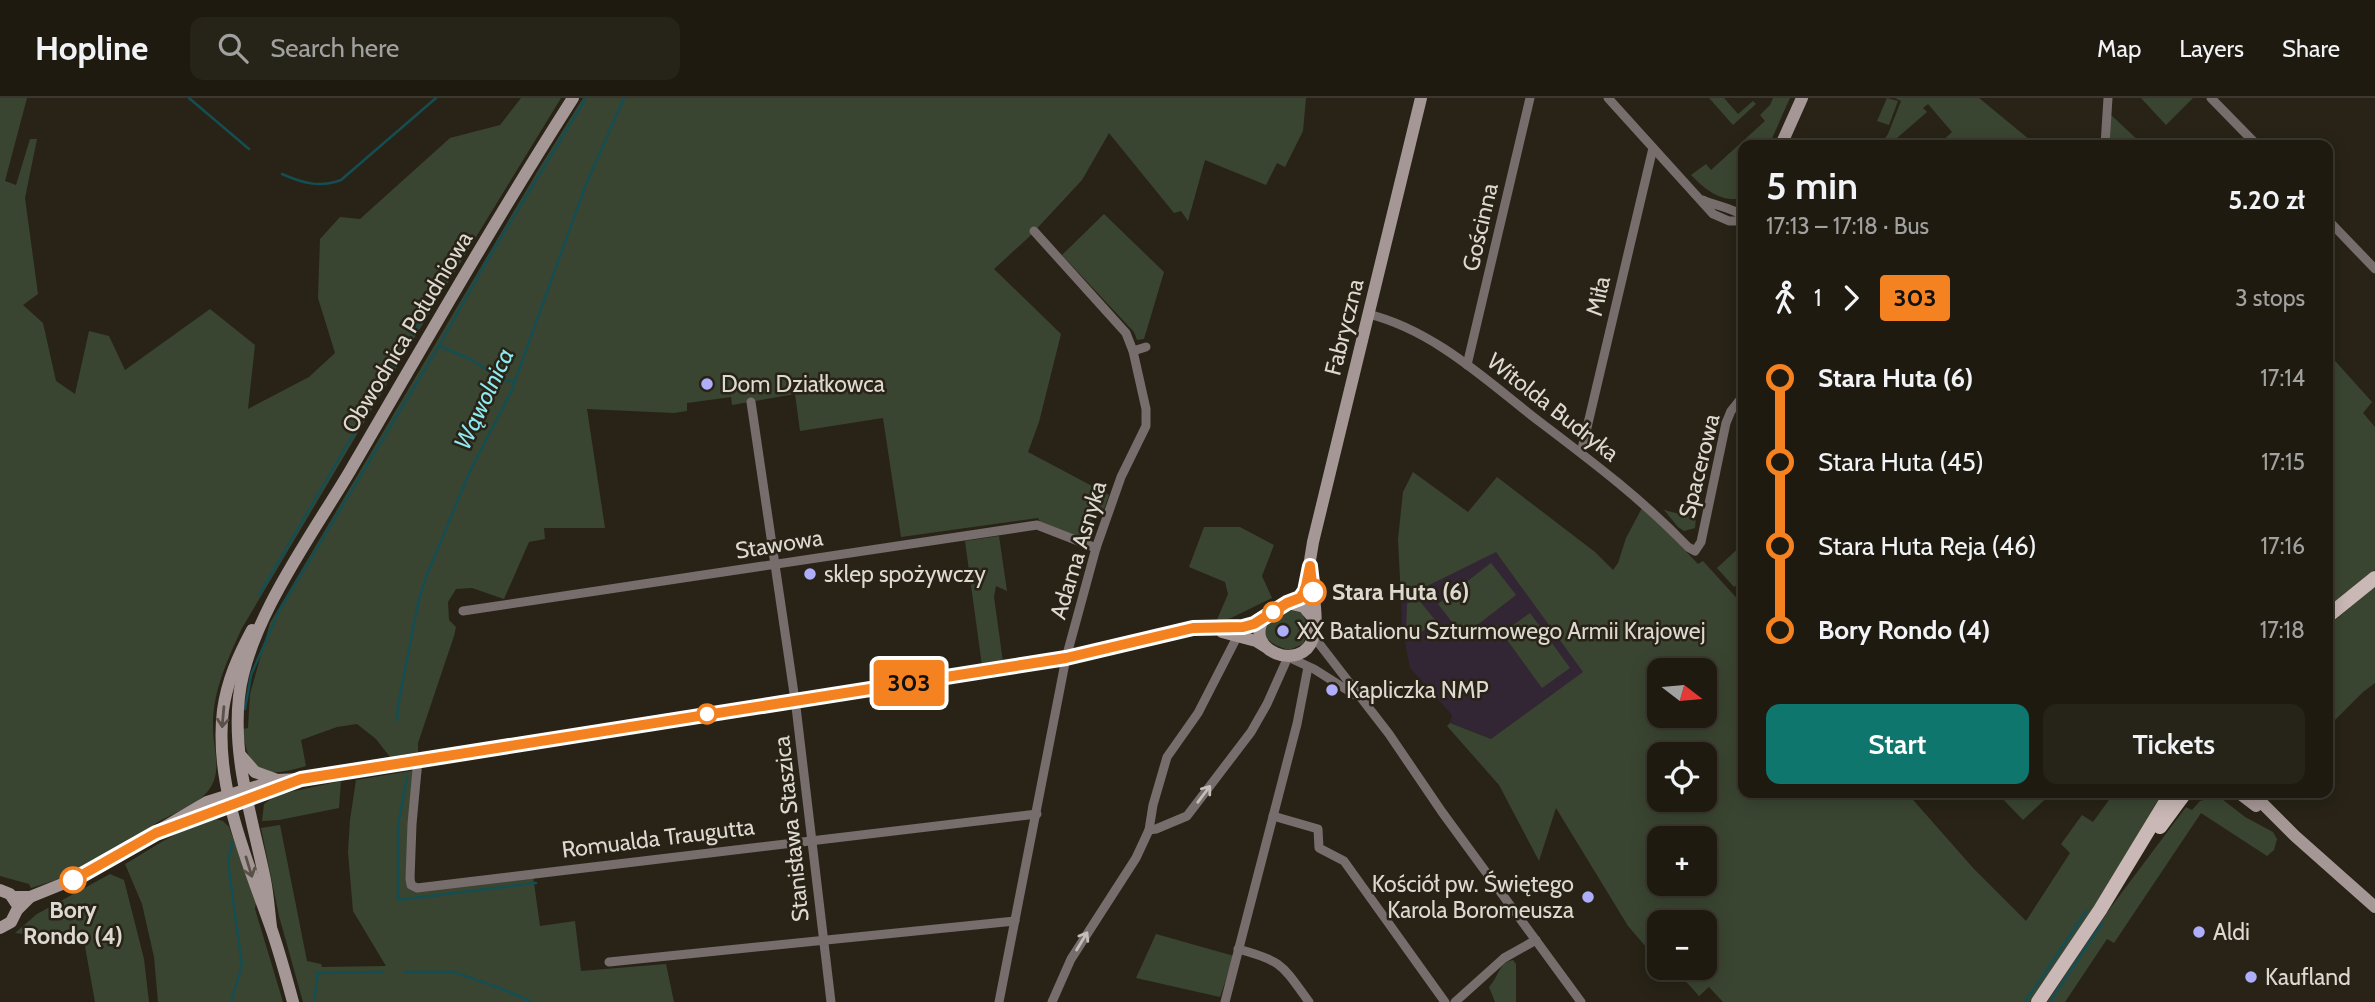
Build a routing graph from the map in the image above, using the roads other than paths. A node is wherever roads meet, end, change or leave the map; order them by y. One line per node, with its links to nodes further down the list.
1 (573, 98): 30 (street, Obwodnica Południowa)
2 (1421, 98): 18 (street, Fabryczna)
3 (1530, 98): 21 (street, Gościnna)
4 (1608, 98): 11 (street)
5 (1802, 98): 8 (street)
6 (2108, 98): 9 (street)
7 (2211, 98): 10 (street)
8 (1783, 140)
9 (2105, 140)
10 (2251, 140)
11 (1653, 148): 12 (street); 24 (street, Miła)
12 (1697, 197): 13 (street); 14 (street)
13 (1738, 212)
14 (1738, 221)
15 (2333, 225): 17 (street)
16 (1034, 231): 20 (street, Adama Asnyka)
17 (2375, 269)
18 (1368, 314): 21 (street, Witolda Budryka); 28 (street, Fabryczna)
19 (1146, 347): 20 (street)
20 (1133, 351): 26 (street, Adama Asnyka)
21 (1467, 365): 24 (street, Witolda Budryka)
22 (751, 402): 27 (street, Stanisława Staszica)
23 (1738, 403): 25 (street, Spacerowa)
24 (1581, 453): 25 (street, Witolda Budryka)
25 (1698, 547)
26 (1096, 548): 27 (street, Stawowa); 40 (street, Adama Asnyka)
27 (773, 564): 32 (street, Stawowa); 42 (street, Stanisława Staszica)
28 (1310, 566): 31 (street, Fabryczna); 35 (street, Fabryczna)
29 (2375, 578): 33 (main road)
30 (279, 590): 44 (street); 45 (street, one-way to 45)
31 (1287, 603): 34 (street); 35 (street)
32 (463, 611)
33 (2333, 612)
34 (1265, 616): 36 (street); 38 (street)
35 (1315, 620): 37 (street)
36 (1240, 632): 38 (street); 40 (street); 58 (street)
37 (1314, 637): 39 (street); 43 (street)
38 (1267, 648): 39 (street)
39 (1288, 657): 41 (street); 58 (street, one-way to 39)
40 (1066, 658): 42 (street); 56 (street, Adama Asnyka)
41 (1308, 667): 43 (street); 57 (street)
42 (795, 700): 46 (street); 61 (street, Stanisława Staszica)
43 (1362, 700): 71 (street)
44 (240, 755): 48 (street); 49 (street)
45 (223, 757): 54 (street); 55 (street)
46 (418, 759): 47 (street); 61 (street, Romualda Traugutta)
47 (301, 779): 48 (street); 49 (street)
48 (277, 780): 49 (street)
49 (246, 795): 54 (street); 69 (street)
50 (2177, 798): 67 (main road)
51 (2179, 798): 67 (main road)
52 (2246, 798): 60 (street)
53 (2257, 798): 60 (street)
54 (231, 799): 55 (street); 59 (street); 69 (street, one-way to 69)
55 (207, 802): 59 (street)
56 (1037, 814): 61 (street, Romualda Traugutta); 68 (street, Adama Asnyka)
57 (1273, 816): 73 (street); 81 (street)
58 (1149, 830): 78 (street, one-way to 58)
59 (156, 833): 64 (street)
60 (2295, 836): 65 (street)
61 (812, 839): 72 (street, Stanisława Staszica)
62 (0, 890): 63 (street)
63 (13, 897): 64 (street); 66 (street)
64 (30, 897): 66 (street)
65 (2375, 906)
66 (17, 910): 70 (street)
67 (2100, 910): 84 (main road)
68 (1015, 921): 72 (street); 77 (street, Adama Asnyka)
69 (271, 927): 75 (street)
70 (0, 928)
71 (1536, 940): 82 (street); 83 (street)
72 (823, 941): 74 (street); 76 (street, Stanisława Staszica)
73 (1238, 949): 79 (street); 80 (street)
74 (609, 962)
75 (293, 1002)
76 (831, 1002)
77 (999, 1002)
78 (1052, 1002)
79 (1224, 1002)
80 (1309, 1002)
81 (1445, 1002)
82 (1455, 1002)
83 (1581, 1002)
84 (2038, 1002)

